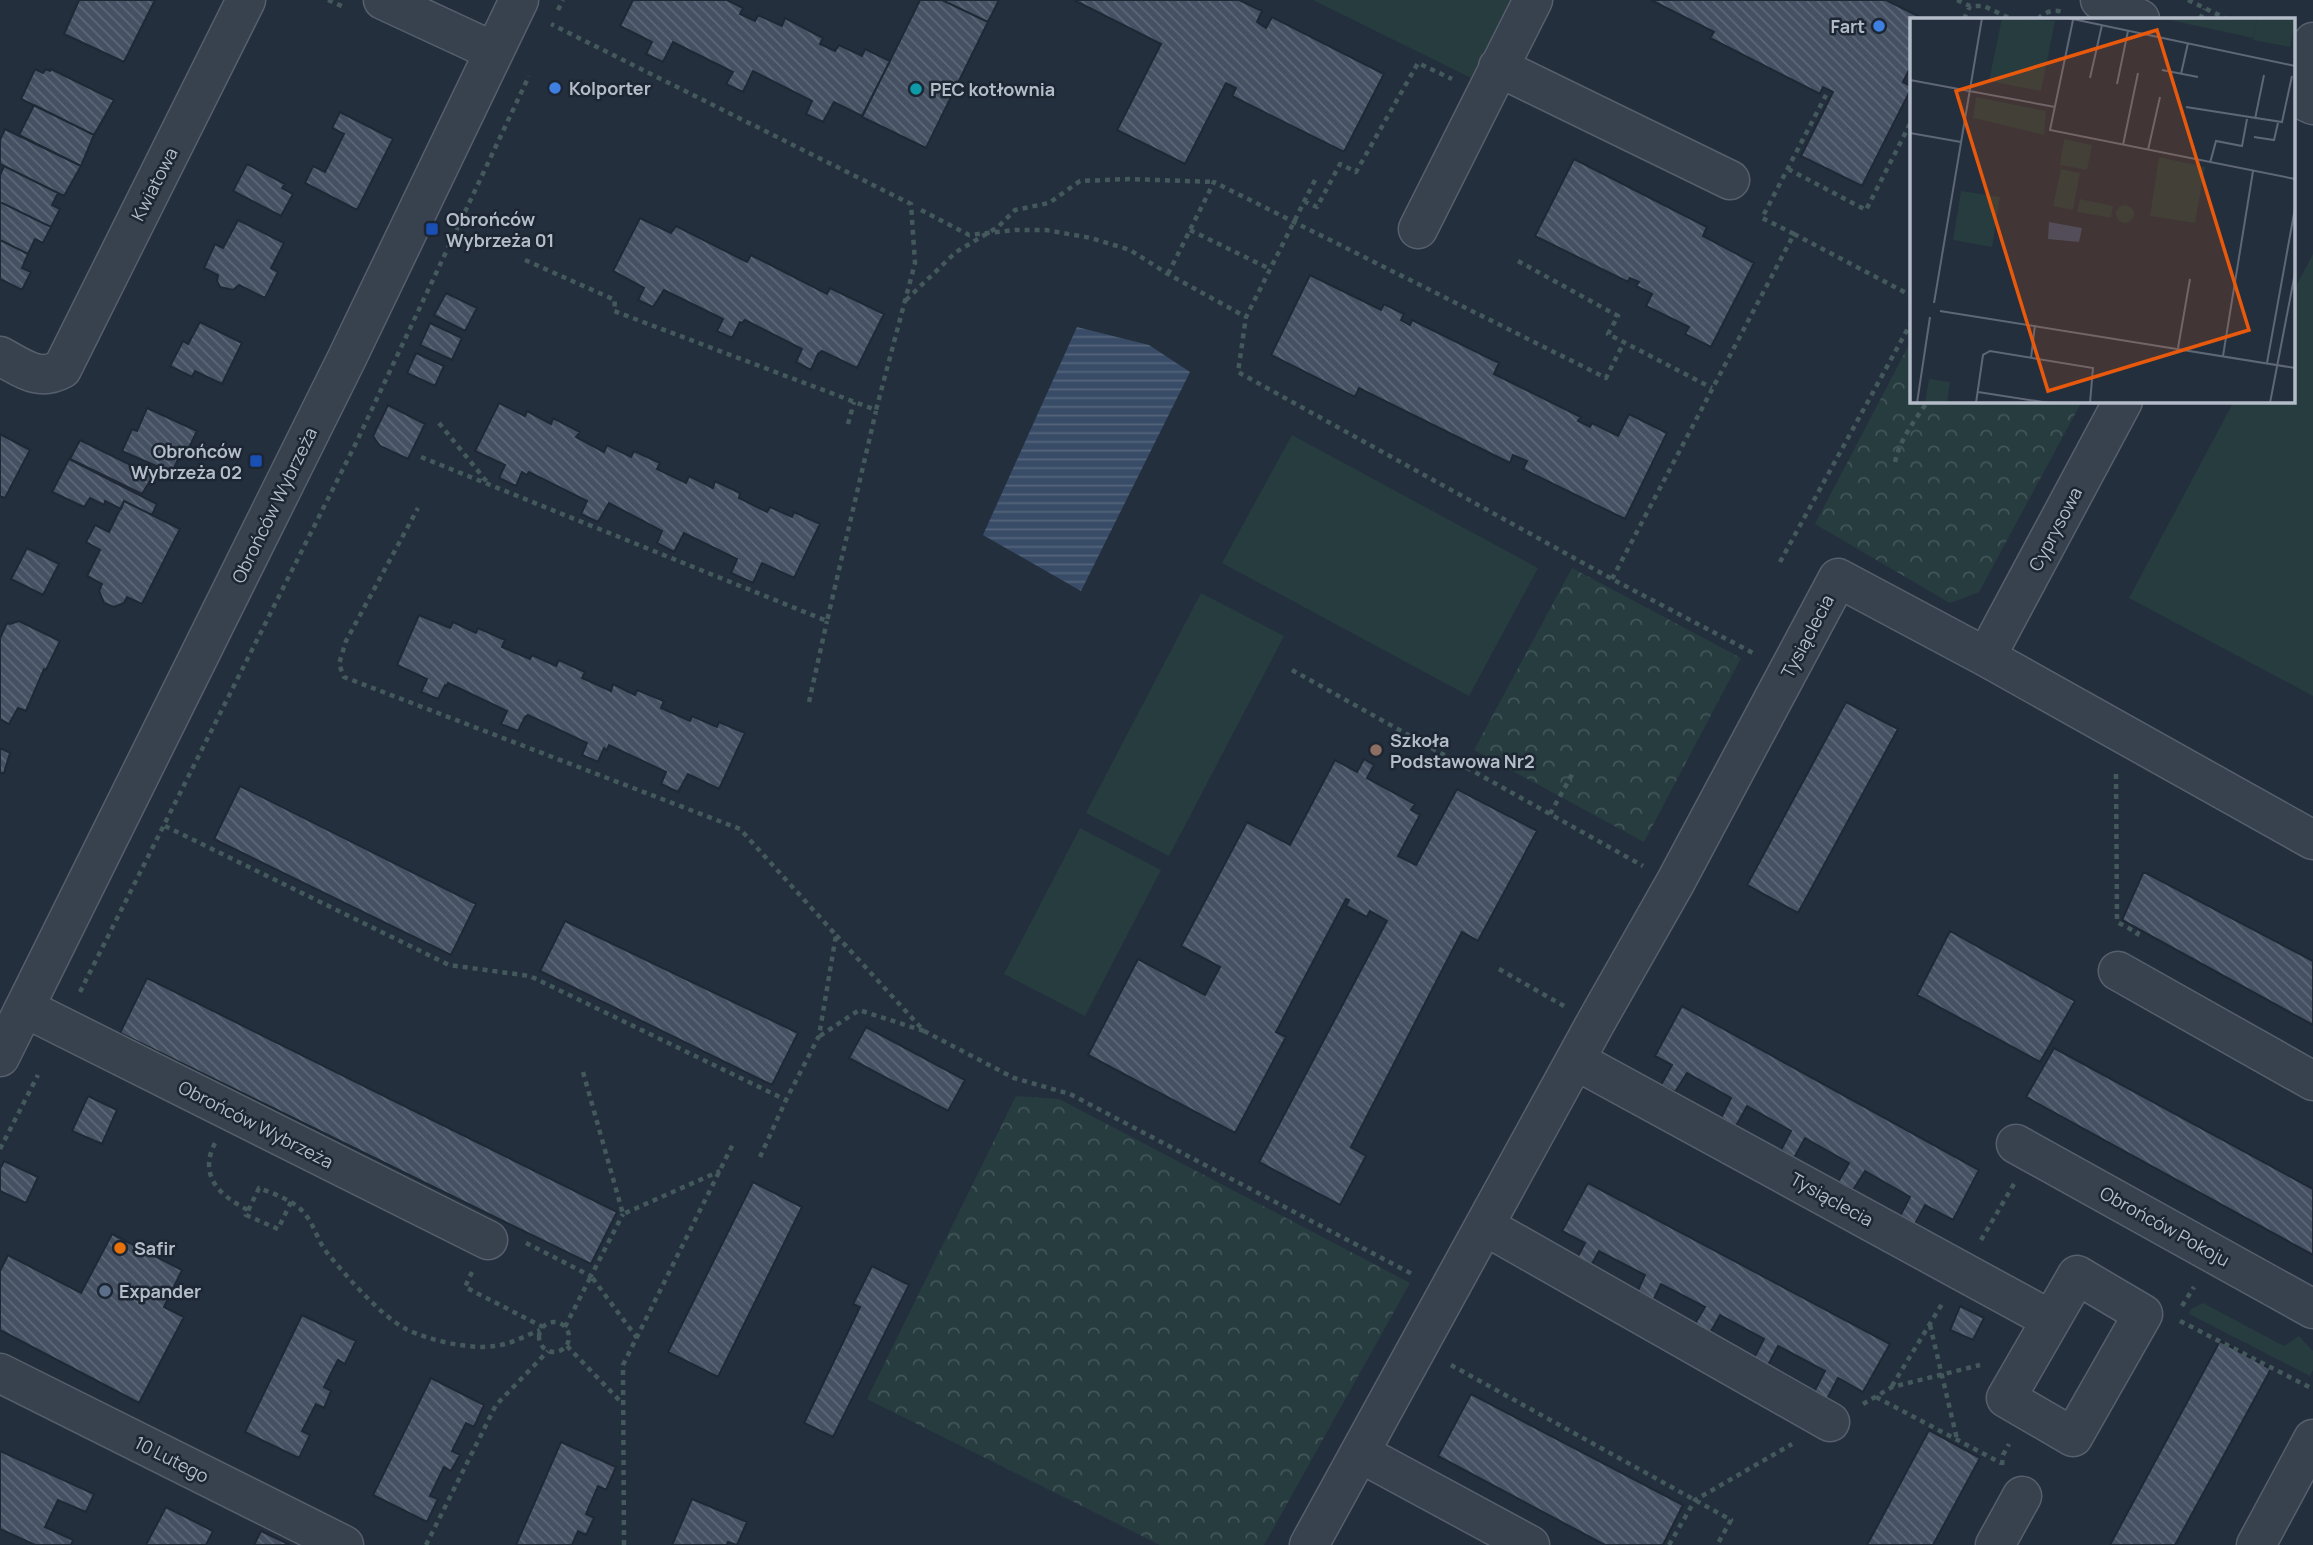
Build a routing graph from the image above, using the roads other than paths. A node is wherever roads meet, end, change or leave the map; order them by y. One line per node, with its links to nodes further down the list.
1 (246, 0): 15 (street, Kwiatowa)
2 (383, 0): 8 (street)
3 (519, 0): 8 (street, Obrońców Wybrzeża)
4 (1533, 0): 10 (street)
5 (2084, 7): 6 (street)
6 (2135, 18)
7 (2313, 42): 9 (street)
8 (493, 51): 20 (street, Obrońców Wybrzeża)
9 (2296, 77)
10 (1491, 81): 13 (street); 14 (street)
11 (2296, 97): 12 (street)
12 (2313, 105)
13 (1730, 180)
14 (1418, 229)
15 (0, 356)
16 (2122, 402): 17 (street, Cyprysowa)
17 (1986, 657): 18 (street, Tysiąclecia); 22 (street, Tysiąclecia)
18 (2313, 840)
19 (2118, 971): 23 (street)
20 (25, 1008): 21 (street, Obrońców Wybrzeża); 26 (street, Obrońców Wybrzeża)
21 (0, 1058)
22 (1575, 1060): 25 (street, Tysiąclecia); 28 (street, Tysiąclecia)
23 (2313, 1081)
24 (2016, 1144): 27 (street, Obrońców Pokoju)
25 (1485, 1226): 30 (street); 32 (street, Tysiąclecia)
26 (488, 1241)
27 (2313, 1309)
28 (2051, 1320): 28 (street)
29 (0, 1373): 34 (street, 10 Lutego)
30 (1830, 1422)
31 (2313, 1439): 38 (street)
32 (1360, 1454): 35 (street, Tysiąclecia); 36 (street)
33 (2012, 1480): 37 (street)
34 (344, 1545)
35 (1309, 1545)
36 (1530, 1545)
37 (1995, 1545)
38 (2256, 1545)

